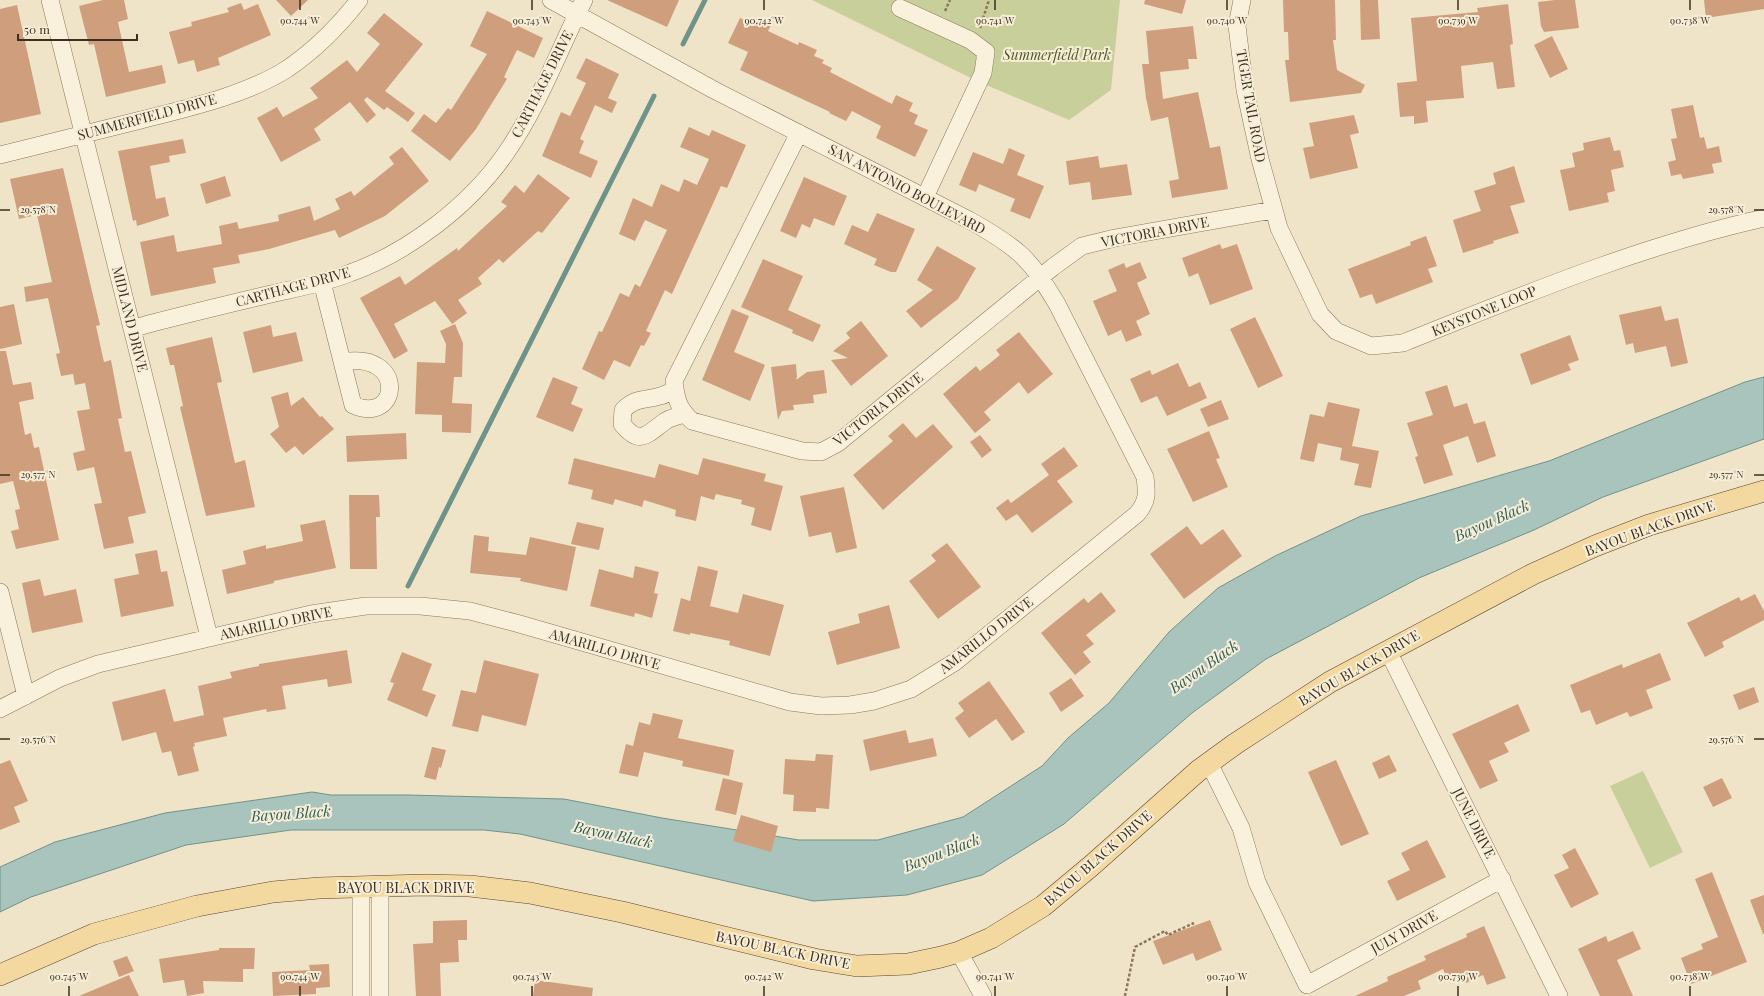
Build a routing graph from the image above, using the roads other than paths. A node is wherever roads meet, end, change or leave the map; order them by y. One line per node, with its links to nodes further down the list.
1 (50, 0): 8 (street, MIDLAND DRIVE)
2 (358, 0): 8 (street, SUMMERFIELD DRIVE)
3 (551, 0): 5 (street, SAN ANTONIO BOULEVARD)
4 (1242, 0): 11 (street, TIGER TAIL ROAD)
5 (581, 7): 7 (street, SAN ANTONIO BOULEVARD); 14 (street, CARTHAGE DRIVE)
6 (900, 8): 10 (street)
7 (798, 133): 10 (street, SAN ANTONIO BOULEVARD); 17 (street)
8 (84, 134): 9 (street, SUMMERFIELD DRIVE); 15 (street, MIDLAND DRIVE)
9 (0, 155)
10 (925, 197): 13 (street, SAN ANTONIO BOULEVARD)
11 (1273, 210): 12 (street, KEYSTONE LOOP); 13 (street, VICTORIA DRIVE)
12 (1764, 218)
13 (1040, 277): 18 (street, VICTORIA DRIVE); 20 (street, SAN ANTONIO BOULEVARD)
14 (322, 282): 15 (street, CARTHAGE DRIVE); 16 (street)
15 (133, 329): 22 (street, MIDLAND DRIVE)
16 (343, 362)
17 (675, 390): 18 (street); 18 (street)
18 (685, 414)
19 (1764, 491): 23 (main road, BAYOU BLACK DRIVE)
20 (1147, 492): 22 (street, AMARILLO DRIVE)
21 (0, 592): 24 (street)
22 (210, 637): 24 (street, AMARILLO DRIVE)
23 (1388, 651): 26 (main road, BAYOU BLACK DRIVE); 27 (street, JUNE DRIVE)
24 (26, 696): 25 (street, AMARILLO DRIVE)
25 (0, 709)
26 (1209, 763): 27 (street, JULY DRIVE); 29 (main road, BAYOU BLACK DRIVE)
27 (1502, 879): 34 (street, JUNE DRIVE)
28 (371, 887): 29 (main road, BAYOU BLACK DRIVE); 30 (main road, BAYOU BLACK DRIVE); 31 (street); 32 (street)
29 (959, 952): 33 (street)
30 (0, 975)
31 (361, 996)
32 (380, 996)
33 (983, 996)
34 (1558, 996)

